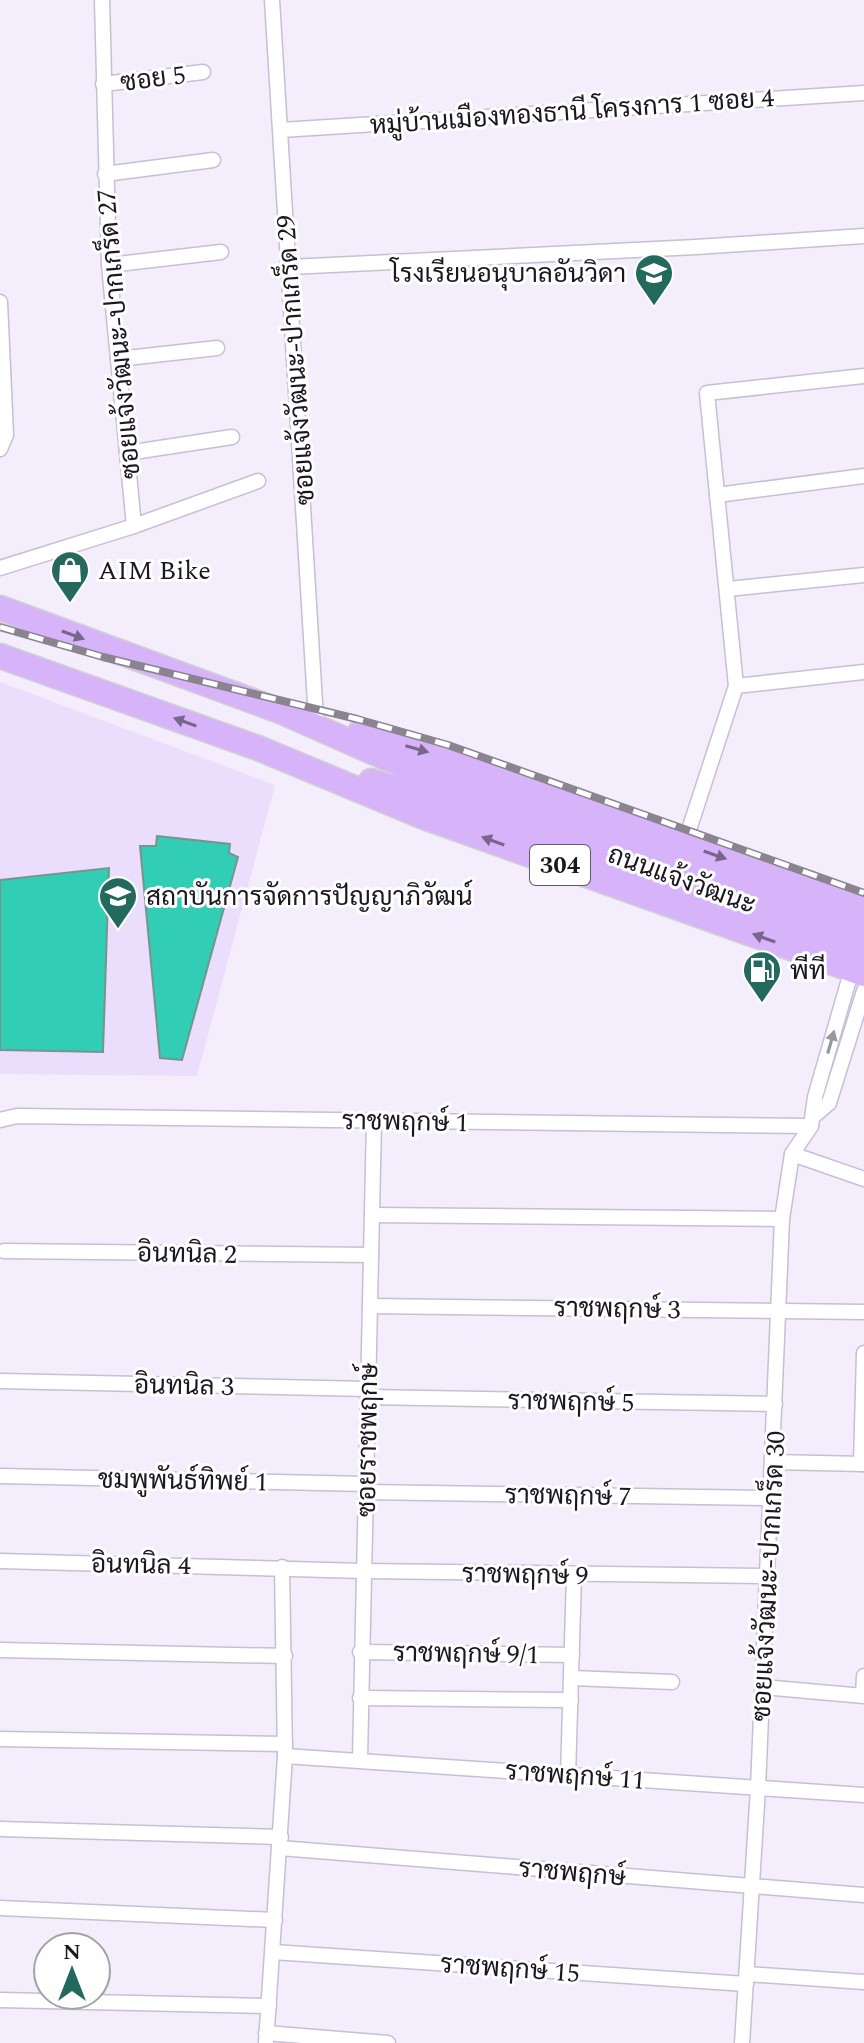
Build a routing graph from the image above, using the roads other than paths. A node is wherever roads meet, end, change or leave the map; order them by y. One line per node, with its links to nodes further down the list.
1 (102, 0): 4 (street, ซอยแจ้งวัฒนะ-ปากเกร็ด 27)
2 (272, 0): 6 (street, ซอยแจ้งวัฒนะ-ปากเกร็ด 29)
3 (203, 72): 4 (street, ซอย 5)
4 (103, 84): 8 (street, ซอยแจ้งวัฒนะ-ปากเกร็ด 27)
5 (864, 93): 6 (street, หมู่บ้านเมืองทองธานี โครงการ 1 ซอย 4)
6 (281, 130): 12 (street, ซอยแจ้งวัฒนะ-ปากเกร็ด 29)
7 (213, 160): 8 (street)
8 (105, 174): 11 (street, ซอยแจ้งวัฒนะ-ปากเกร็ด 27)
9 (864, 236): 12 (street)
10 (221, 252): 11 (street)
11 (109, 265): 16 (street, ซอยแจ้งวัฒนะ-ปากเกร็ด 27)
12 (290, 267): 33 (street, ซอยแจ้งวัฒนะ-ปากเกร็ด 29)
13 (0, 302): 15 (street)
14 (217, 348): 16 (street)
15 (1, 358): 19 (street)
16 (118, 359): 20 (street, ซอยแจ้งวัฒนะ-ปากเกร็ด 27)
17 (864, 376): 23 (street)
18 (232, 437): 20 (street)
19 (0, 449)
20 (127, 453): 24 (street, ซอยแจ้งวัฒนะ-ปากเกร็ด 27)
21 (864, 476): 23 (street)
22 (258, 481): 24 (street)
23 (717, 495): 27 (street)
24 (134, 526): 25 (street)
25 (0, 568)
26 (864, 575): 27 (street)
27 (728, 589): 31 (street)
28 (0, 608): 32 (main road, ถนนแจ้งวัฒนะ / 304, one-way to 32)
29 (0, 656): 34 (main road, ถนนแจ้งวัฒนะ / 304, one-way to 29)
30 (864, 672): 31 (street)
31 (736, 686): 35 (street)
32 (280, 711): 33 (main road, ถนนแจ้งวัฒนะ / 304); 36 (main road, ถนนแจ้งวัฒนะ)
33 (316, 719): 35 (main road, ถนนแจ้งวัฒนะ / 304, one-way to 35)
34 (258, 748): 36 (main road, ถนนแจ้งวัฒนะ); 39 (main road, ถนนแจ้งวัฒนะ / 304, one-way to 34)
35 (684, 845): 37 (main road, ถนนแจ้งวัฒนะ / 304, one-way to 37)
36 (700, 882): 38 (main road, ถนนแจ้งวัฒนะ); 39 (main road, ถนนแจ้งวัฒนะ)
37 (864, 907)
38 (864, 931)
39 (860, 965): 43 (street, ซอยแจ้งวัฒนะ-ปากเกร็ด 30, one-way to 39)
40 (864, 991): 43 (street, ซอยแจ้งวัฒนะ-ปากเกร็ด 30)
41 (0, 1120): 42 (street, ราชพฤกษ์ 1)
42 (374, 1121): 43 (street, ราชพฤกษ์ 1); 46 (street, ซอยราชพฤกษ์)
43 (813, 1121): 44 (street, ซอยแจ้งวัฒนะ-ปากเกร็ด 30)
44 (792, 1154): 45 (street); 47 (street, ซอยแจ้งวัฒนะ-ปากเกร็ด 30)
45 (864, 1179)
46 (372, 1215): 47 (street); 49 (street, ซอยราชพฤกษ์)
47 (782, 1219): 51 (street, ซอยแจ้งวัฒนะ-ปากเกร็ด 30)
48 (4, 1251): 49 (street, อินทนิล 2)
49 (371, 1255): 50 (street, ซอยราชพฤกษ์)
50 (370, 1306): 51 (street, ราชพฤกษ์ 3); 56 (street, ซอยราชพฤกษ์)
51 (779, 1310): 52 (street, ราชพฤกษ์ 3); 57 (street, ซอยแจ้งวัฒนะ-ปากเกร็ด 30)
52 (864, 1312)
53 (864, 1353): 54 (street)
54 (864, 1372): 59 (street)
55 (0, 1381): 56 (street, อินทนิล 3)
56 (368, 1393): 57 (street, ราชพฤกษ์ 5); 61 (street, ซอยราชพฤกษ์)
57 (775, 1404): 58 (street, ซอยแจ้งวัฒนะ-ปากเกร็ด 30)
58 (773, 1462): 59 (street); 62 (street, ซอยแจ้งวัฒนะ-ปากเกร็ด 30)
59 (862, 1464)
60 (0, 1476): 61 (street, ชมพูพันธ์ทิพย์ 1)
61 (366, 1488): 62 (street, ราชพฤกษ์ 7); 65 (street, ซอยราชพฤกษ์)
62 (771, 1498): 67 (street, ซอยแจ้งวัฒนะ-ปากเกร็ด 30)
63 (0, 1561): 64 (street, อินทนิล 4)
64 (282, 1567): 65 (street, ราชพฤกษ์ 9); 71 (street)
65 (363, 1571): 66 (street, ราชพฤกษ์ 9); 69 (street, ซอยราชพฤกษ์)
66 (574, 1575): 67 (street, ราชพฤกษ์ 9); 70 (street, ราชพฤกษ์ 9/1)
67 (768, 1576): 75 (street, ซอยแจ้งวัฒนะ-ปากเกร็ด 30)
68 (0, 1650): 71 (street)
69 (360, 1652): 70 (street, ราชพฤกษ์ 9/1); 77 (street, ซอยราชพฤกษ์)
70 (572, 1655): 73 (street, ราชพฤกษ์ 9/1)
71 (285, 1656): 80 (street)
72 (864, 1676): 76 (street)
73 (572, 1678): 74 (street); 78 (street, ราชพฤกษ์ 9/1)
74 (672, 1682)
75 (763, 1687): 76 (street); 83 (street, ซอยแจ้งวัฒนะ-ปากเกร็ด 30)
76 (863, 1696)
77 (360, 1698): 78 (street, ราชพฤกษ์ 9/1); 81 (street, ซอยราชพฤกษ์)
78 (571, 1700): 82 (street, ราชพฤกษ์ 9/1)
79 (0, 1739): 80 (street, ราชพฤกษ์ 11)
80 (285, 1750): 81 (street, ราชพฤกษ์ 11); 86 (street)
81 (360, 1759): 82 (street, ราชพฤกษ์ 11)
82 (568, 1776): 83 (street, ราชพฤกษ์ 11)
83 (758, 1788): 84 (street, ราชพฤกษ์ 11); 87 (street, ซอยแจ้งวัฒนะ-ปากเกร็ด 30)
84 (864, 1795)
85 (0, 1829): 86 (street, ราชพฤกษ์)
86 (280, 1843): 87 (street, ราชพฤกษ์); 90 (street)
87 (752, 1886): 88 (street, ราชพฤกษ์); 92 (street, ซอยแจ้งวัฒนะ-ปากเกร็ด 30)
88 (864, 1895)
89 (0, 1908): 90 (street)
90 (275, 1920): 91 (street)
91 (273, 1952): 92 (street, ราชพฤกษ์ 15); 95 (street)
92 (746, 1979): 93 (street, ราชพฤกษ์ 15); 98 (street, ซอยแจ้งวัฒนะ-ปากเกร็ด 30)
93 (864, 1982)
94 (0, 2000): 95 (street)
95 (269, 2006): 96 (street)
96 (266, 2038): 97 (street)
97 (388, 2043)
98 (742, 2043)

